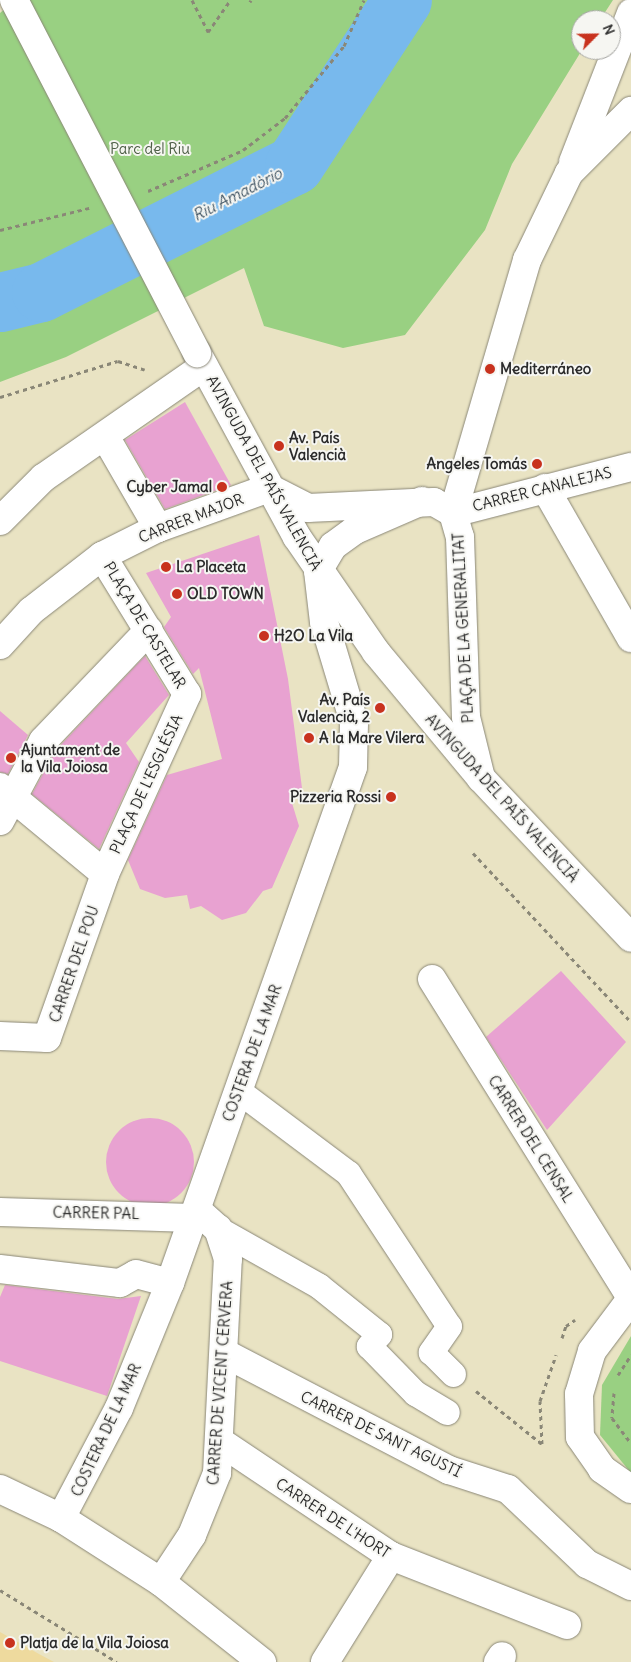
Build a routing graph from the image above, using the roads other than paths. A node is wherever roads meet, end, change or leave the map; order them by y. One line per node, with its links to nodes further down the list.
1 (14, 0): 5 (street, AVINGUDA DEL PAÍS VALENCIÀ, bridge)
2 (631, 13): 4 (street)
3 (631, 111): 4 (street)
4 (569, 173): 11 (street)
5 (196, 368): 6 (street); 8 (street, AVINGUDA DEL PAÍS VALENCIÀ)
6 (106, 438): 12 (street); 13 (street)
7 (631, 467): 9 (street, CARRER CANALEJAS)
8 (269, 488): 10 (street, PLAÇA DE LA GENERALITAT); 13 (street, CARRER MAJOR); 15 (street, AVINGUDA DEL PAÍS VALENCIÀ)
9 (545, 488): 11 (street, CARRER CANALEJAS); 17 (street)
10 (422, 501): 11 (street, PLAÇA DE LA GENERALITAT); 15 (street)
11 (453, 513): 20 (street, PLAÇA DE LA GENERALITAT)
12 (0, 521)
13 (158, 528): 14 (street, CARRER MAJOR)
14 (102, 556): 16 (street, PLAÇA DE CASTELAR); 18 (street, CARRER MAJOR)
15 (318, 571): 20 (street, AVINGUDA DEL PAÍS VALENCIÀ); 26 (street, COSTERA DE LA MAR)
16 (149, 630): 19 (street, PLAÇA DE CASTELAR); 21 (street)
17 (631, 638)
18 (0, 645)
19 (187, 694): 22 (street, PLAÇA DE L'ESGLÉSIA)
20 (481, 778): 23 (street, AVINGUDA DEL PAÍS VALENCIÀ)
21 (5, 803): 22 (street)
22 (105, 874): 25 (street, CARRER DEL POU)
23 (631, 938)
24 (432, 979): 32 (street, CARRER DEL CENSAL)
25 (0, 1036)
26 (240, 1092): 28 (street, COSTERA DE LA MAR); 34 (street)
27 (0, 1212): 28 (street, CARRER PAL)
28 (194, 1214): 29 (street, CARRER DE VICENT CERVERA); 31 (street, COSTERA DE LA MAR)
29 (218, 1229): 33 (street, CARRER DE VICENT CERVERA); 35 (street)
30 (0, 1269): 31 (street)
31 (170, 1284): 39 (street, COSTERA DE LA MAR)
32 (631, 1298): 38 (street)
33 (224, 1353): 36 (street, CARRER DE VICENT CERVERA); 42 (street, CARRER DE SANT AGUSTÍ)
34 (454, 1374)
35 (447, 1412)
36 (219, 1440): 40 (street, CARRER DE L'HORT); 41 (street, CARRER DE VICENT CERVERA)
37 (0, 1489): 39 (street)
38 (631, 1489)
39 (61, 1518): 41 (street)
40 (391, 1556): 43 (street, CARRER DE L'HORT); 45 (street)
41 (161, 1582): 44 (street)
42 (631, 1586)
43 (567, 1625)
44 (262, 1662)
45 (325, 1662)

